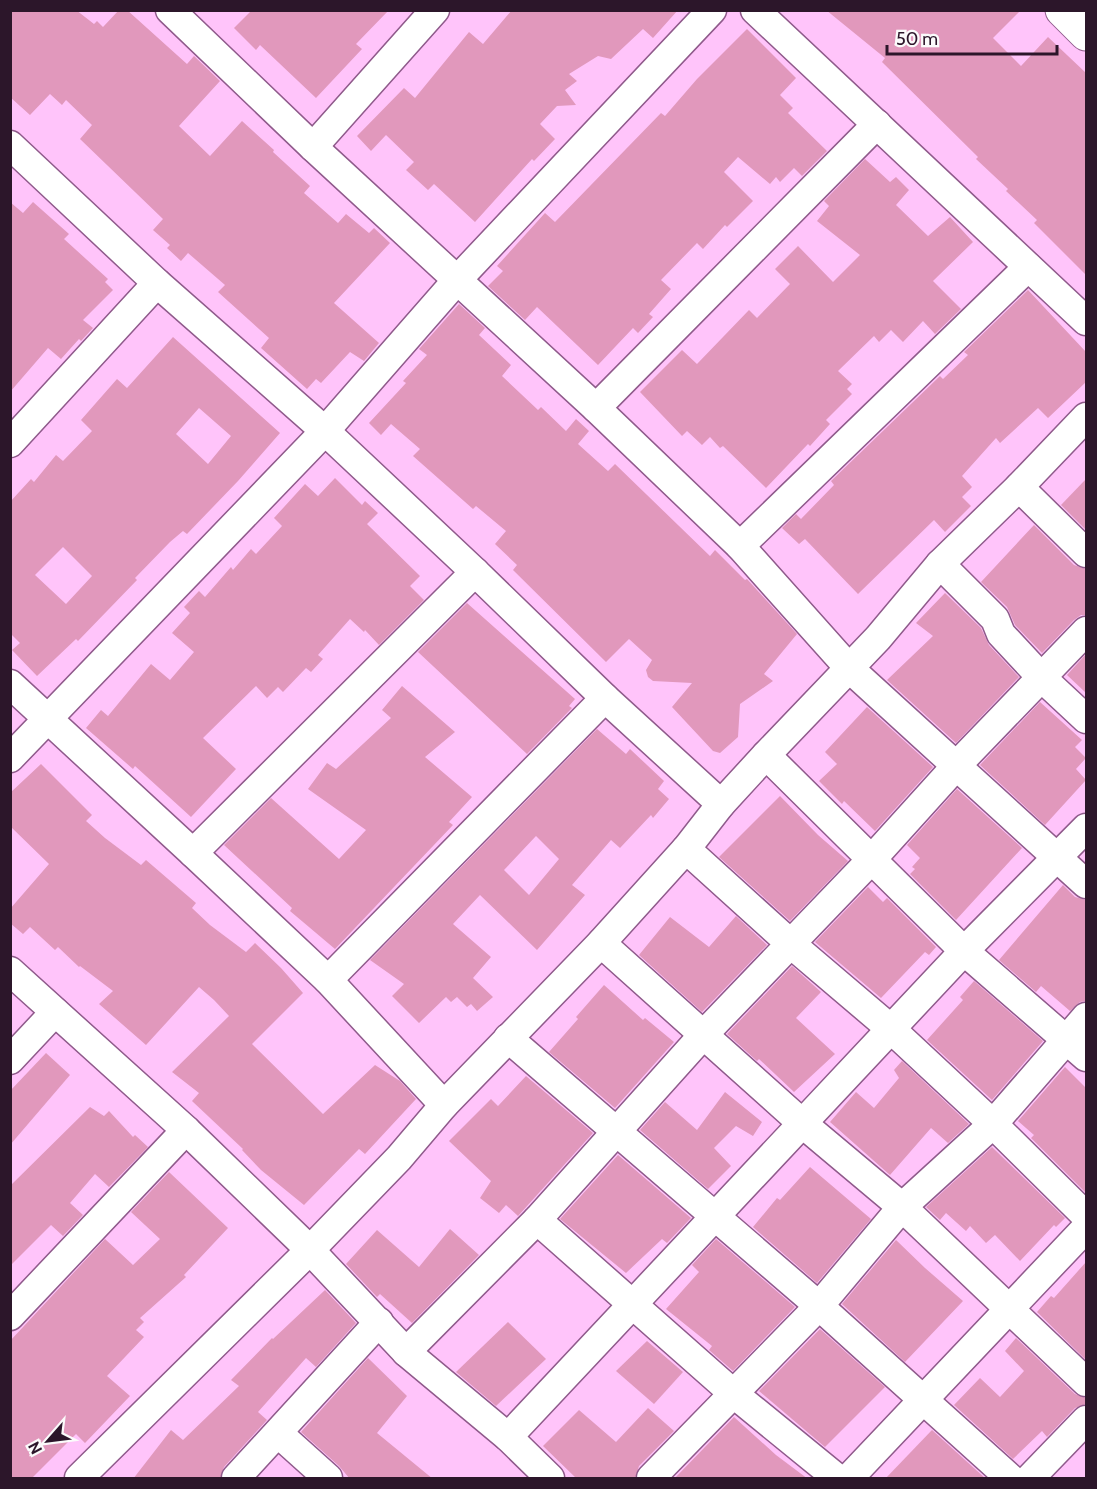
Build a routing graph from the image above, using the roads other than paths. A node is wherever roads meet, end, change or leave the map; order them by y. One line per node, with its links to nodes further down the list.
1 (435, 10): 8 (street)
2 (712, 10): 11 (street)
3 (755, 10): 7 (street)
4 (1062, 10): 6 (main road)
5 (171, 11): 8 (street)
6 (1086, 34)
7 (877, 124): 10 (street); 14 (street)
8 (313, 147): 11 (street)
9 (14, 157): 12 (street)
10 (1028, 267): 13 (street); 19 (street)
11 (458, 279): 14 (street); 16 (street)
12 (157, 283): 16 (street); 17 (street)
13 (1086, 321)
14 (596, 408): 19 (street)
15 (1086, 417): 18 (street)
16 (325, 431): 22 (street); 28 (street)
17 (10, 443)
18 (1019, 487): 20 (street); 21 (street)
19 (740, 546): 24 (street)
20 (1086, 553)
21 (940, 564): 24 (street); 25 (street)
22 (475, 572): 27 (street); 36 (street)
23 (1086, 631): 25 (street)
24 (849, 668): 30 (street); 32 (street)
25 (1042, 678): 29 (street); 32 (street)
26 (10, 684): 28 (street)
27 (605, 698): 33 (street); 44 (street)
28 (47, 719): 31 (street); 36 (street)
29 (1086, 719)
30 (766, 755): 33 (street); 38 (street)
31 (10, 758)
32 (956, 766): 37 (street); 38 (street)
33 (722, 804): 35 (street)
34 (1086, 828): 37 (street)
35 (686, 849): 40 (street); 41 (street)
36 (193, 853): 44 (street)
37 (1057, 858): 39 (street); 42 (street)
38 (872, 859): 41 (street); 42 (street)
39 (1086, 884)
40 (601, 943): 48 (street); 49 (street)
41 (791, 944): 47 (street); 48 (street)
42 (964, 951): 47 (street); 50 (street)
43 (10, 971): 45 (street)
44 (328, 980): 52 (street)
45 (55, 1012): 51 (street); 55 (street)
46 (1086, 1017): 50 (street)
47 (891, 1029): 53 (street); 54 (street)
48 (704, 1034): 53 (street); 56 (street)
49 (508, 1038): 52 (street); 56 (street)
50 (1077, 1048): 54 (street)
51 (10, 1060)
52 (444, 1105): 62 (street)
53 (803, 1124): 57 (street); 58 (street)
54 (993, 1124): 57 (street); 59 (street)
55 (186, 1130): 62 (street); 66 (street)
56 (615, 1132): 58 (street); 60 (street)
57 (902, 1207): 64 (street); 65 (street)
58 (714, 1215): 63 (street); 64 (street)
59 (1086, 1216)
60 (537, 1220): 63 (street); 68 (street)
61 (1086, 1228): 65 (street)
62 (310, 1250): 67 (street); 75 (street)
63 (633, 1304): 70 (street); 74 (street)
64 (819, 1306): 70 (street); 71 (street)
65 (1009, 1310): 69 (street); 71 (street)
66 (10, 1316)
67 (380, 1322): 68 (street); 73 (street)
68 (406, 1352): 74 (street)
69 (1086, 1382)
70 (734, 1395): 79 (street); 80 (street)
71 (923, 1399): 81 (street); 82 (street)
72 (1086, 1420): 83 (street)
73 (279, 1434): 76 (street); 77 (street)
74 (508, 1437): 78 (street)
75 (90, 1475)
76 (236, 1479)
77 (328, 1479)
78 (550, 1479)
79 (651, 1479)
80 (837, 1479)
81 (849, 1479)
82 (1010, 1479)
83 (1030, 1479)

